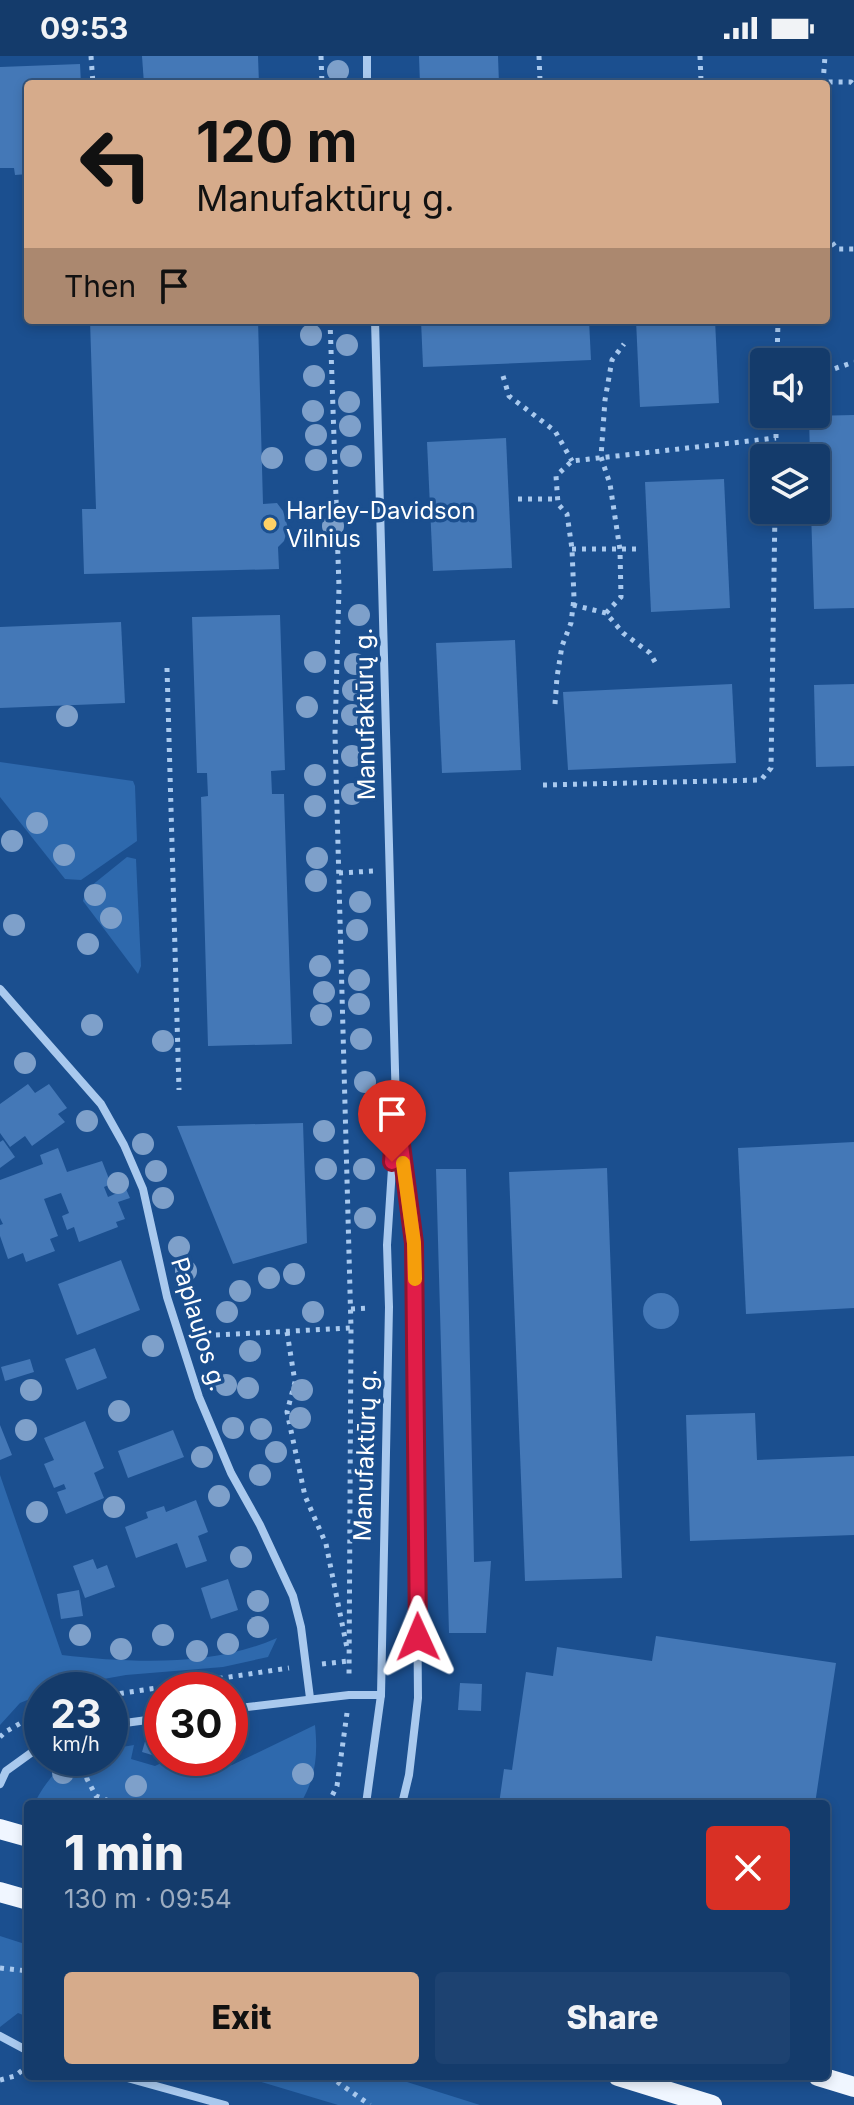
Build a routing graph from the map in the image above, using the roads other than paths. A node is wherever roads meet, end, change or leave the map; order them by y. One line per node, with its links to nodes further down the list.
1 (367, 56): 2 (street)
2 (367, 80)
3 (375, 324): 5 (street, Manufaktūrų g.)
4 (0, 989): 7 (street, Paplaujos g.)
5 (396, 1107): 6 (street, Manufaktūrų g.); 12 (street, Manufaktūrų g.)
6 (381, 1695): 7 (street); 11 (street, Manufaktūrų g.)
7 (310, 1698): 8 (street)
8 (248, 1707)
9 (24, 1758): 10 (street)
10 (0, 1784)
11 (367, 1800)
12 (403, 1800)
13 (0, 1829): 14 (main road)
14 (24, 1836)
15 (0, 1892): 16 (main road)
16 (24, 1899)
17 (0, 2036): 18 (street)
18 (24, 2049)
19 (134, 2080): 24 (street)
20 (630, 2080): 23 (main road)
21 (830, 2080): 22 (main road)
22 (854, 2087)
23 (702, 2103)
24 (225, 2105)

